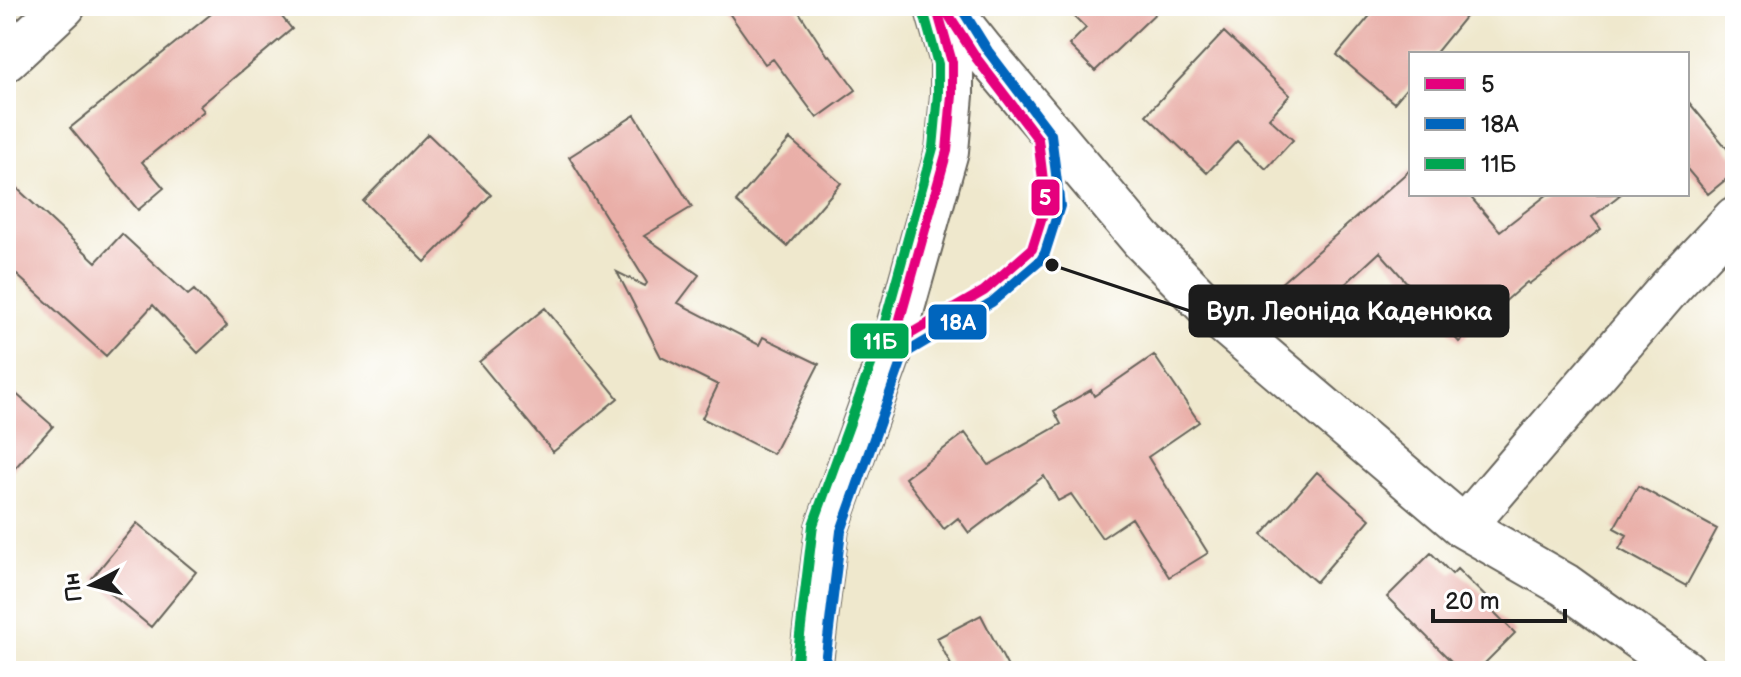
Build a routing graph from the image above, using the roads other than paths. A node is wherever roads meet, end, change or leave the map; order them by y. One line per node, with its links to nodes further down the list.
1 (64, 6): 4 (street)
2 (936, 6): 7 (street)
3 (947, 6): 6 (street)
4 (6, 60)
5 (1735, 218): 6 (street)
6 (1464, 527): 8 (street)
7 (810, 671)
8 (1685, 671)

